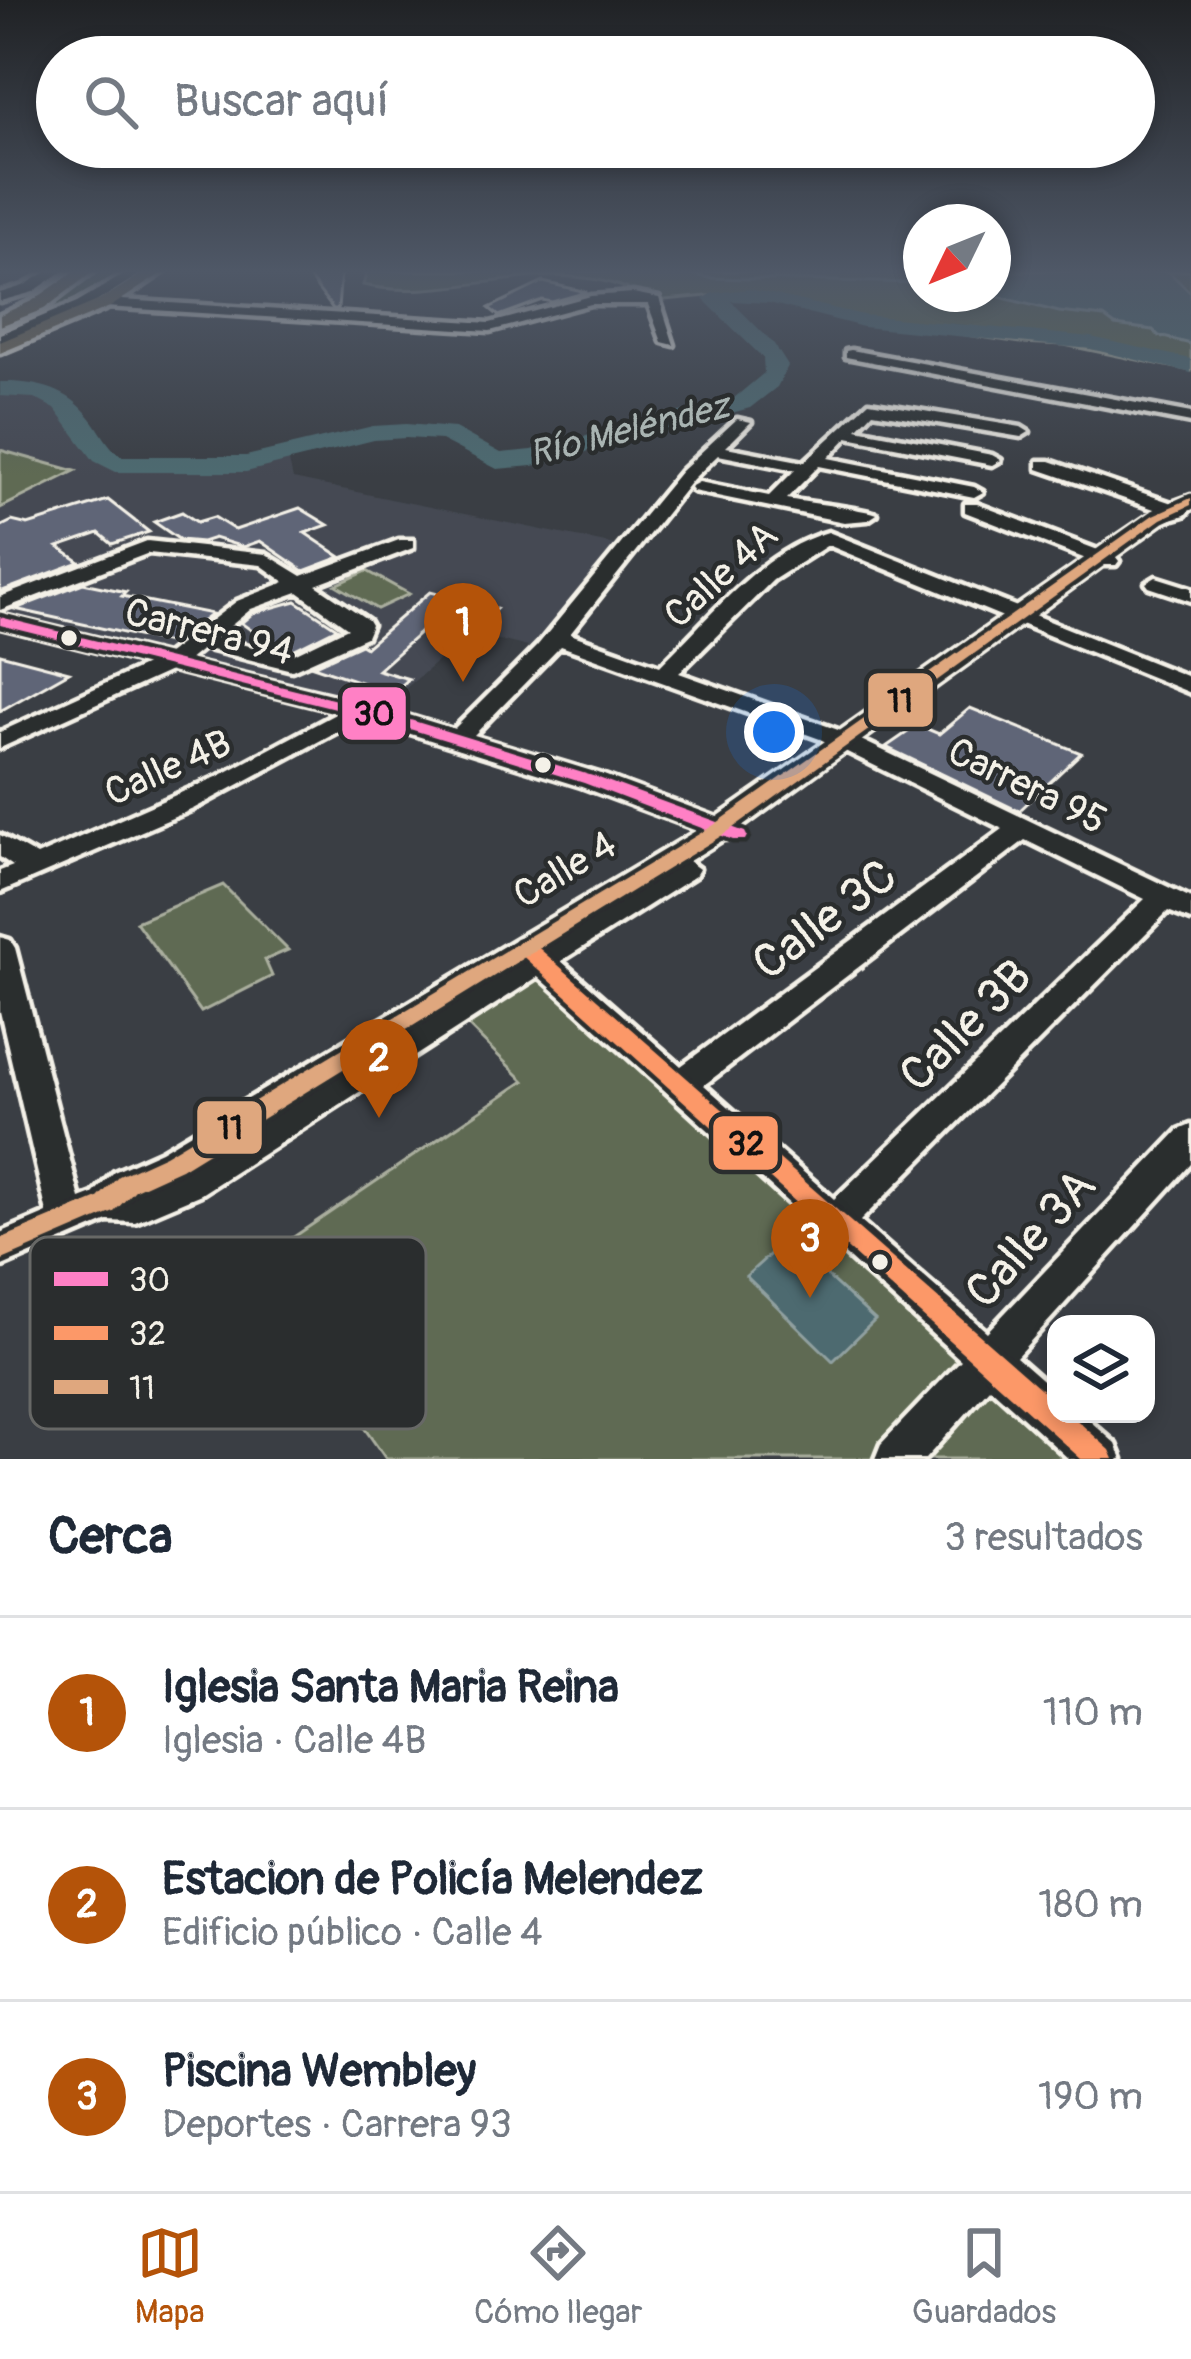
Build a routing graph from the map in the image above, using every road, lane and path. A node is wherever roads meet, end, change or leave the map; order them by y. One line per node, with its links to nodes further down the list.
1 (668, 339): 2 (street)
2 (669, 342)
3 (851, 354): 4 (street)
4 (1191, 418)
5 (743, 422): 8 (street)
6 (844, 431): 7 (street); 9 (street); 10 (street)
7 (1021, 432)
8 (716, 450): 10 (street); 24 (street)
9 (992, 460)
10 (809, 463): 13 (street); 17 (street)
11 (1044, 465): 14 (street)
12 (699, 487): 13 (street)
13 (774, 502): 15 (street)
14 (1184, 506): 17 (street, Calle 4)
15 (868, 514)
16 (406, 544): 18 (street)
17 (1108, 561): 22 (street, Calle 4)
18 (297, 582): 21 (street); 25 (street); 25 (street)
19 (1156, 583): 20 (street)
20 (1191, 596)
21 (0, 604)
22 (1028, 618): 27 (street, Calle 4A); 28 (street); 32 (street, Calle 4)
23 (0, 621): 26 (street, Carrera 94)
24 (557, 637): 27 (street, Carrera 95); 30 (street)
25 (201, 641): 26 (street)
26 (172, 662): 29 (street, Carrera 94); 31 (street)
27 (665, 674): 32 (street, Carrera 95)
28 (1191, 686)
29 (360, 709): 30 (street, Carrera 94); 36 (street, Calle 4B)
30 (458, 738): 34 (street, Carrera 94)
31 (0, 741)
32 (850, 744): 33 (street, Carrera 95); 34 (street, Calle 4)
33 (1023, 828): 38 (street, Carrera 95); 41 (street, Calle 3C)
34 (729, 832): 40 (street, Calle 4)
35 (0, 844): 36 (street)
36 (35, 867): 37 (street, Calle 4B)
37 (0, 882)
38 (1178, 904): 44 (street, Calle 3B)
39 (0, 948): 43 (street)
40 (533, 954): 41 (street); 43 (street, Calle 4)
41 (680, 1084): 44 (street)
42 (1191, 1139): 48 (street, Calle 3A)
43 (67, 1221): 45 (street, Calle 4)
44 (835, 1222): 48 (street)
45 (30, 1237)
46 (30, 1237): 47 (street, Calle 4)
47 (0, 1250)
48 (990, 1360): 49 (street, Calle 3A); 50 (street)
49 (896, 1459)
50 (1101, 1459)

